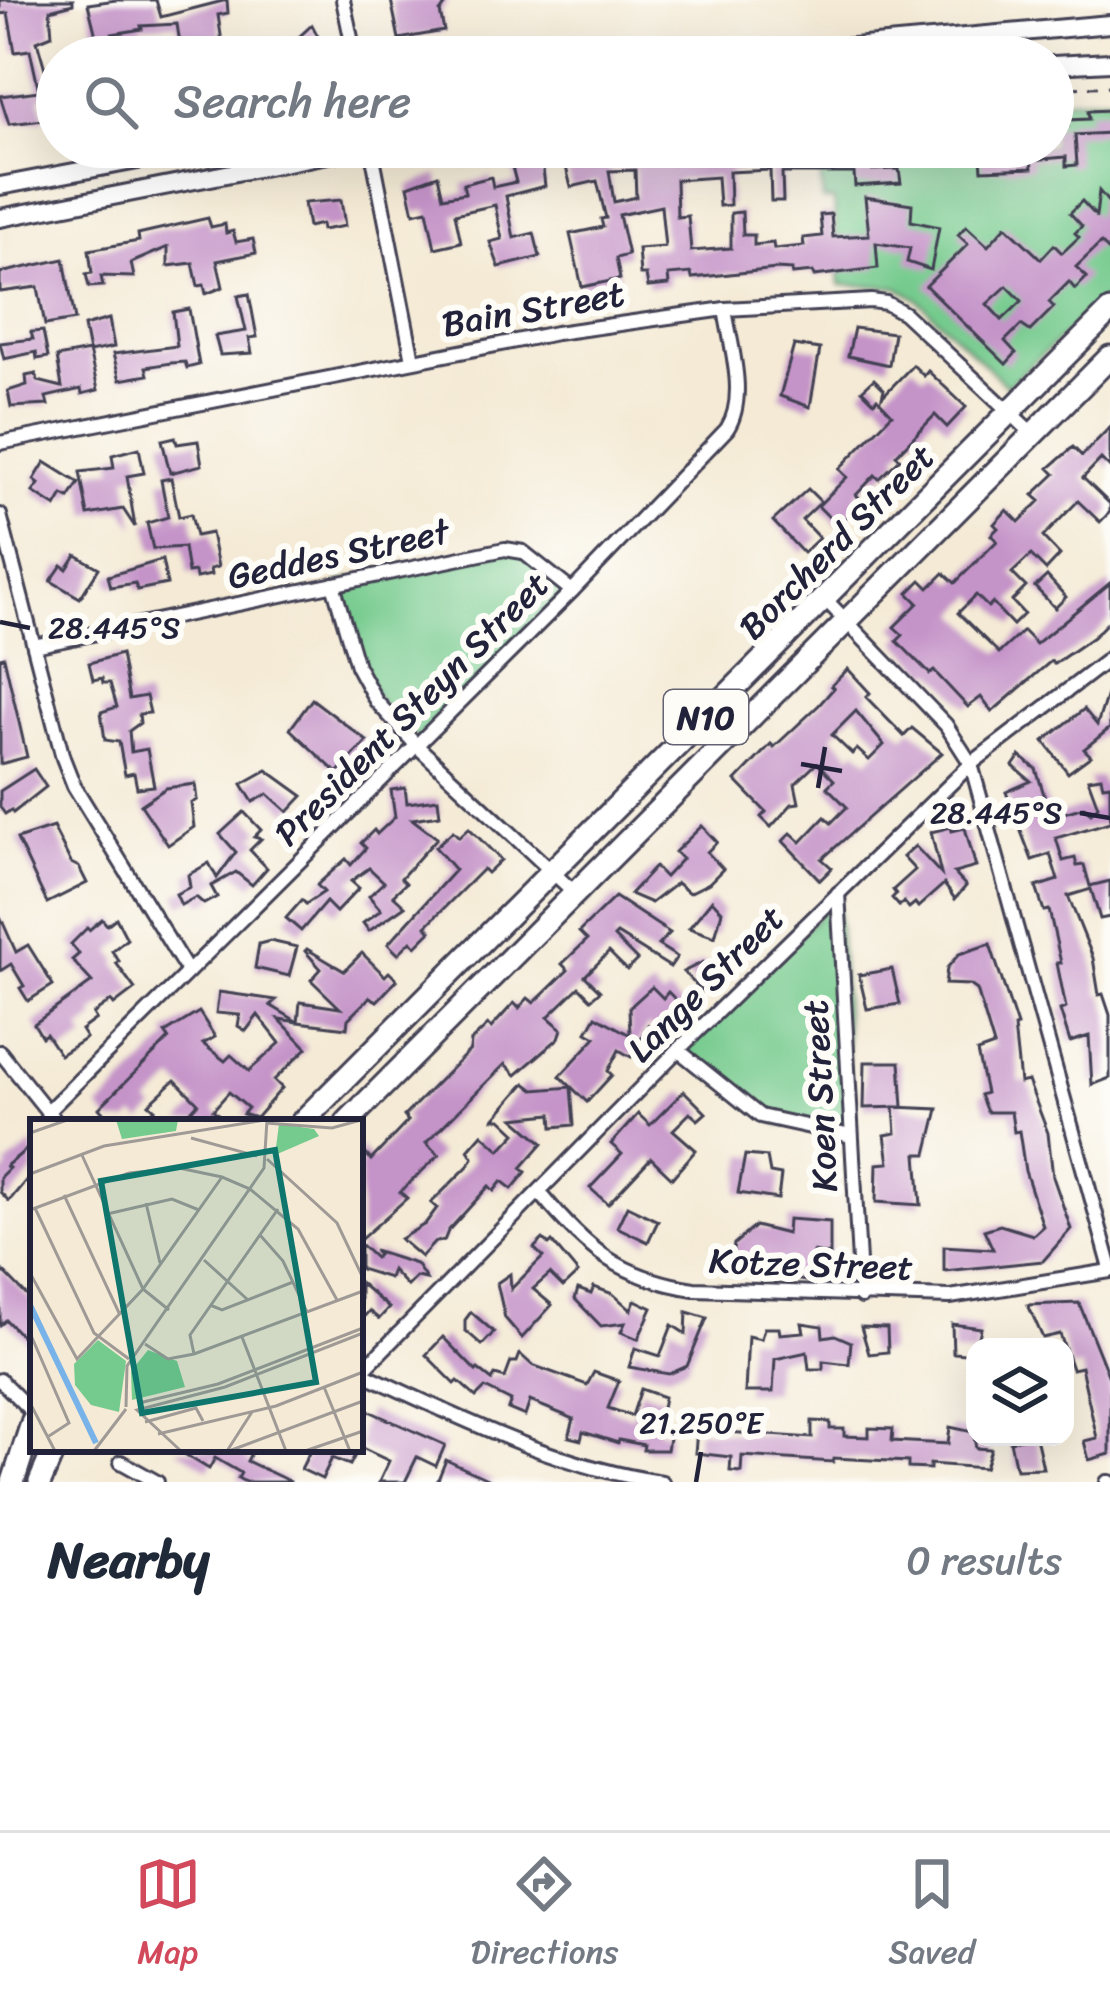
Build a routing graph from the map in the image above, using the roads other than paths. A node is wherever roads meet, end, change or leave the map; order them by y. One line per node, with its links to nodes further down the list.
1 (344, 0): 3 (street)
2 (1110, 24): 4 (street)
3 (351, 36)
4 (976, 36)
5 (1110, 62): 6 (street)
6 (1074, 63)
7 (96, 168): 10 (street)
8 (259, 168): 11 (street)
9 (372, 168): 15 (street)
10 (0, 186)
11 (0, 218)
12 (725, 309): 15 (street, Bain Street); 16 (street, Bain Street); 21 (street, President Steyn Street)
13 (1109, 315): 16 (highway, Borcherd Street / N10)
14 (1110, 357): 17 (highway, Borcherd Street / N10)
15 (413, 360): 18 (street, Bain Street)
16 (1009, 413): 17 (street, Bain Street); 22 (highway, Borcherd Street / N10)
17 (1034, 435): 23 (highway, Borcherd Street / N10)
18 (0, 442)
19 (0, 515): 24 (street)
20 (333, 584): 21 (street, Geddes Street); 24 (street, Geddes Street); 26 (street)
21 (572, 591): 26 (street, President Steyn Street)
22 (825, 599): 23 (street); 28 (highway, Borcherd Street / N10)
23 (849, 622): 27 (street); 30 (highway, Borcherd Street / N10)
24 (34, 646): 31 (street)
25 (1110, 658): 27 (street, Lange Street)
26 (416, 745): 28 (street); 31 (street, President Steyn Street)
27 (971, 764): 29 (street, Lange Street); 39 (street)
28 (549, 871): 30 (street); 35 (highway, Borcherd Street / N10)
29 (838, 892): 32 (street, Lange Street); 37 (street, Koen Street)
30 (577, 895): 36 (highway, Borcherd Street / N10)
31 (188, 972): 34 (street, President Steyn Street)
32 (678, 1050): 37 (street); 38 (street, Lange Street)
33 (0, 1052): 34 (street)
34 (52, 1117)
35 (305, 1119)
36 (350, 1119)
37 (851, 1136): 40 (street, Koen Street)
38 (541, 1194): 40 (street, Kotze Street); 41 (street, Lange Street)
39 (1110, 1268): 40 (street, Kotze Street)
40 (861, 1297)
41 (363, 1370)
42 (363, 1373): 51 (street)
43 (0, 1380): 44 (street)
44 (30, 1413)
45 (30, 1426): 48 (highway)
46 (53, 1452): 49 (highway)
47 (121, 1462): 50 (street)
48 (13, 1482)
49 (40, 1482)
50 (157, 1482)
51 (662, 1482)

